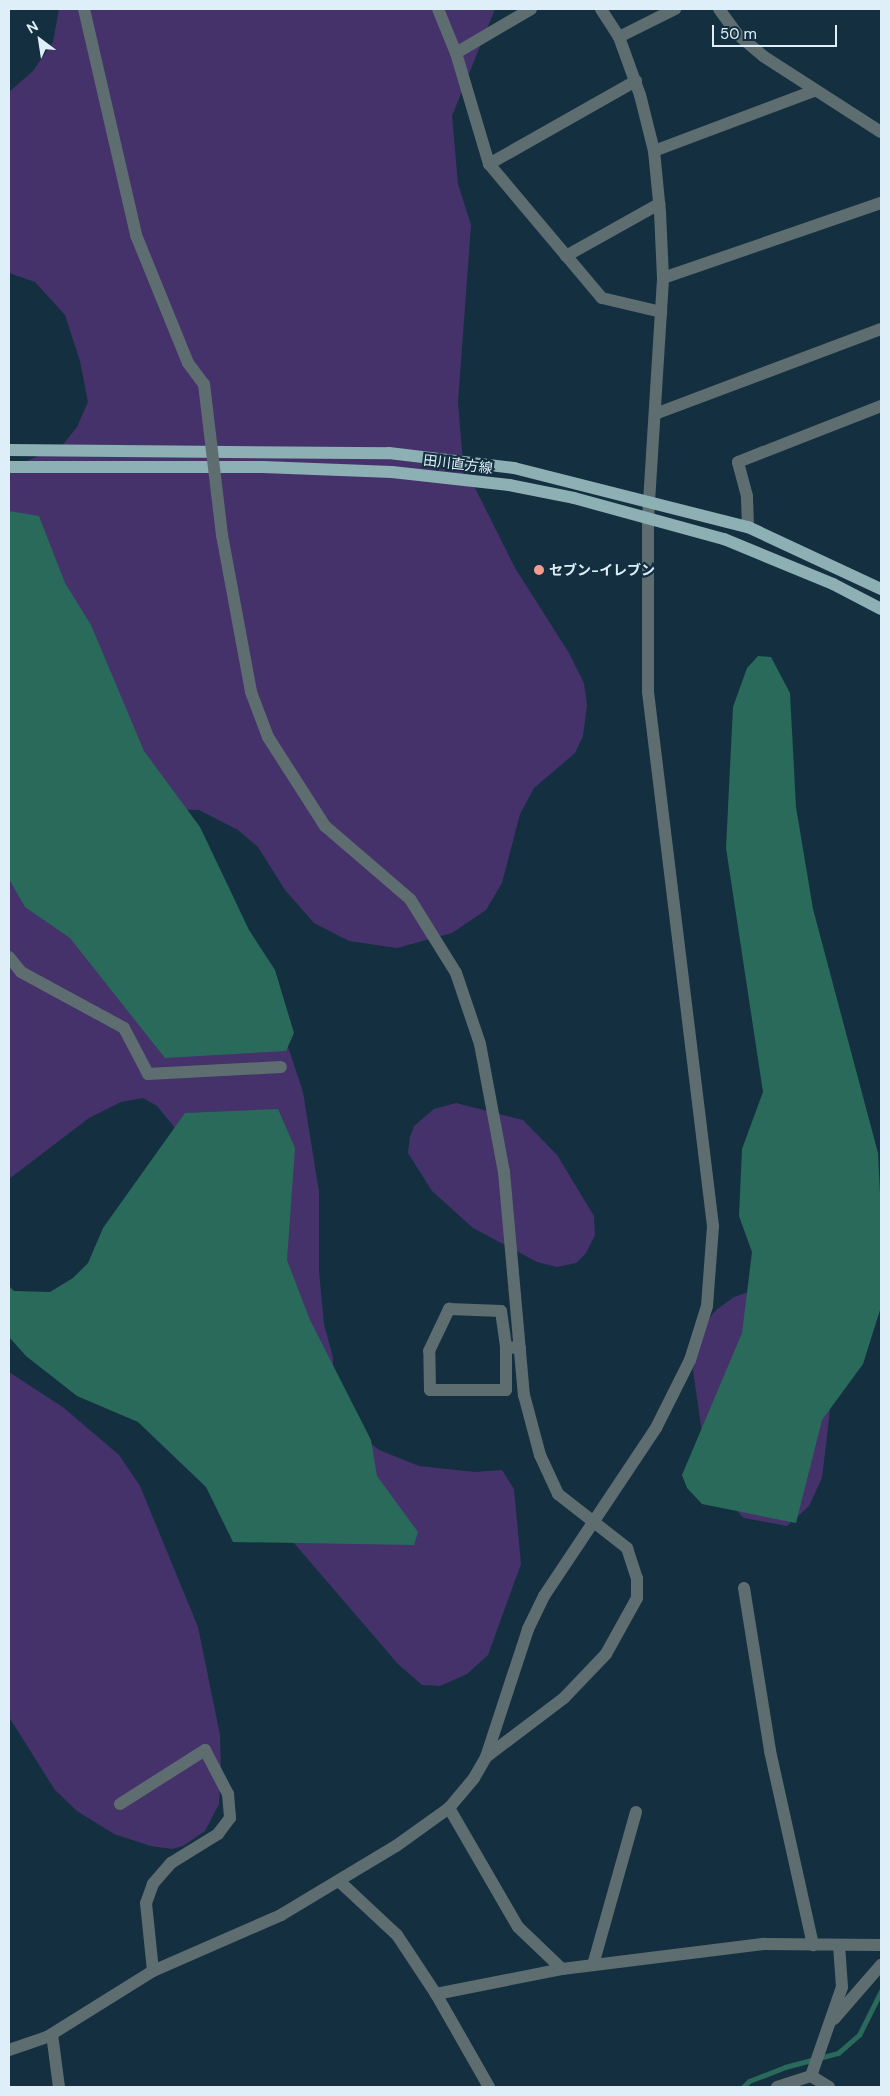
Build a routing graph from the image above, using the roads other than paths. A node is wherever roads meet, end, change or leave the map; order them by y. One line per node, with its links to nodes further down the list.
1 (84, 9): 32 (street, bridge)
2 (438, 9): 8 (street)
3 (531, 9): 8 (street)
4 (601, 9): 7 (street)
5 (675, 9): 7 (street)
6 (719, 9): 10 (street)
7 (619, 37): 9 (street)
8 (456, 53): 13 (street)
9 (636, 81): 12 (street); 13 (street)
10 (814, 90): 11 (street); 12 (street)
11 (881, 132)
12 (654, 151): 15 (street)
13 (489, 164): 16 (street)
14 (881, 203): 17 (street)
15 (660, 204): 16 (street); 17 (street)
16 (566, 256): 18 (street)
17 (663, 278): 18 (street)
18 (661, 312): 21 (street)
19 (881, 329): 21 (street)
20 (881, 406): 26 (street)
21 (655, 414): 24 (street)
22 (9, 450): 24 (main road, 田川直方線)
23 (9, 467): 25 (main road, 田川直方線)
24 (651, 500): 25 (street); 26 (main road, 田川直方線)
25 (648, 518): 28 (main road, 田川直方線); 33 (street)
26 (748, 527): 27 (main road, 田川直方線)
27 (881, 589)
28 (881, 609)
29 (9, 957): 30 (street)
30 (281, 1067)
31 (506, 1347): 31 (street); 32 (street)
32 (520, 1348): 33 (street)
33 (592, 1522): 35 (street); 35 (street)
34 (744, 1588): 40 (street)
35 (486, 1757): 37 (street)
36 (120, 1804): 46 (street)
37 (449, 1808): 39 (street); 45 (street)
38 (636, 1812): 43 (street)
39 (339, 1881): 46 (street); 47 (street)
40 (813, 1945): 41 (street); 43 (street)
41 (839, 1945): 42 (street); 48 (street)
42 (881, 1945)
43 (593, 1965): 45 (street)
44 (881, 1965): 48 (street)
45 (562, 1969): 47 (street)
46 (153, 1970): 49 (street)
47 (436, 1994): 53 (street)
48 (828, 2027): 51 (street)
49 (52, 2034): 50 (street); 52 (street)
50 (9, 2050)
51 (812, 2073): 54 (street); 55 (street)
52 (59, 2087)
53 (489, 2087)
54 (778, 2087)
55 (830, 2087)

